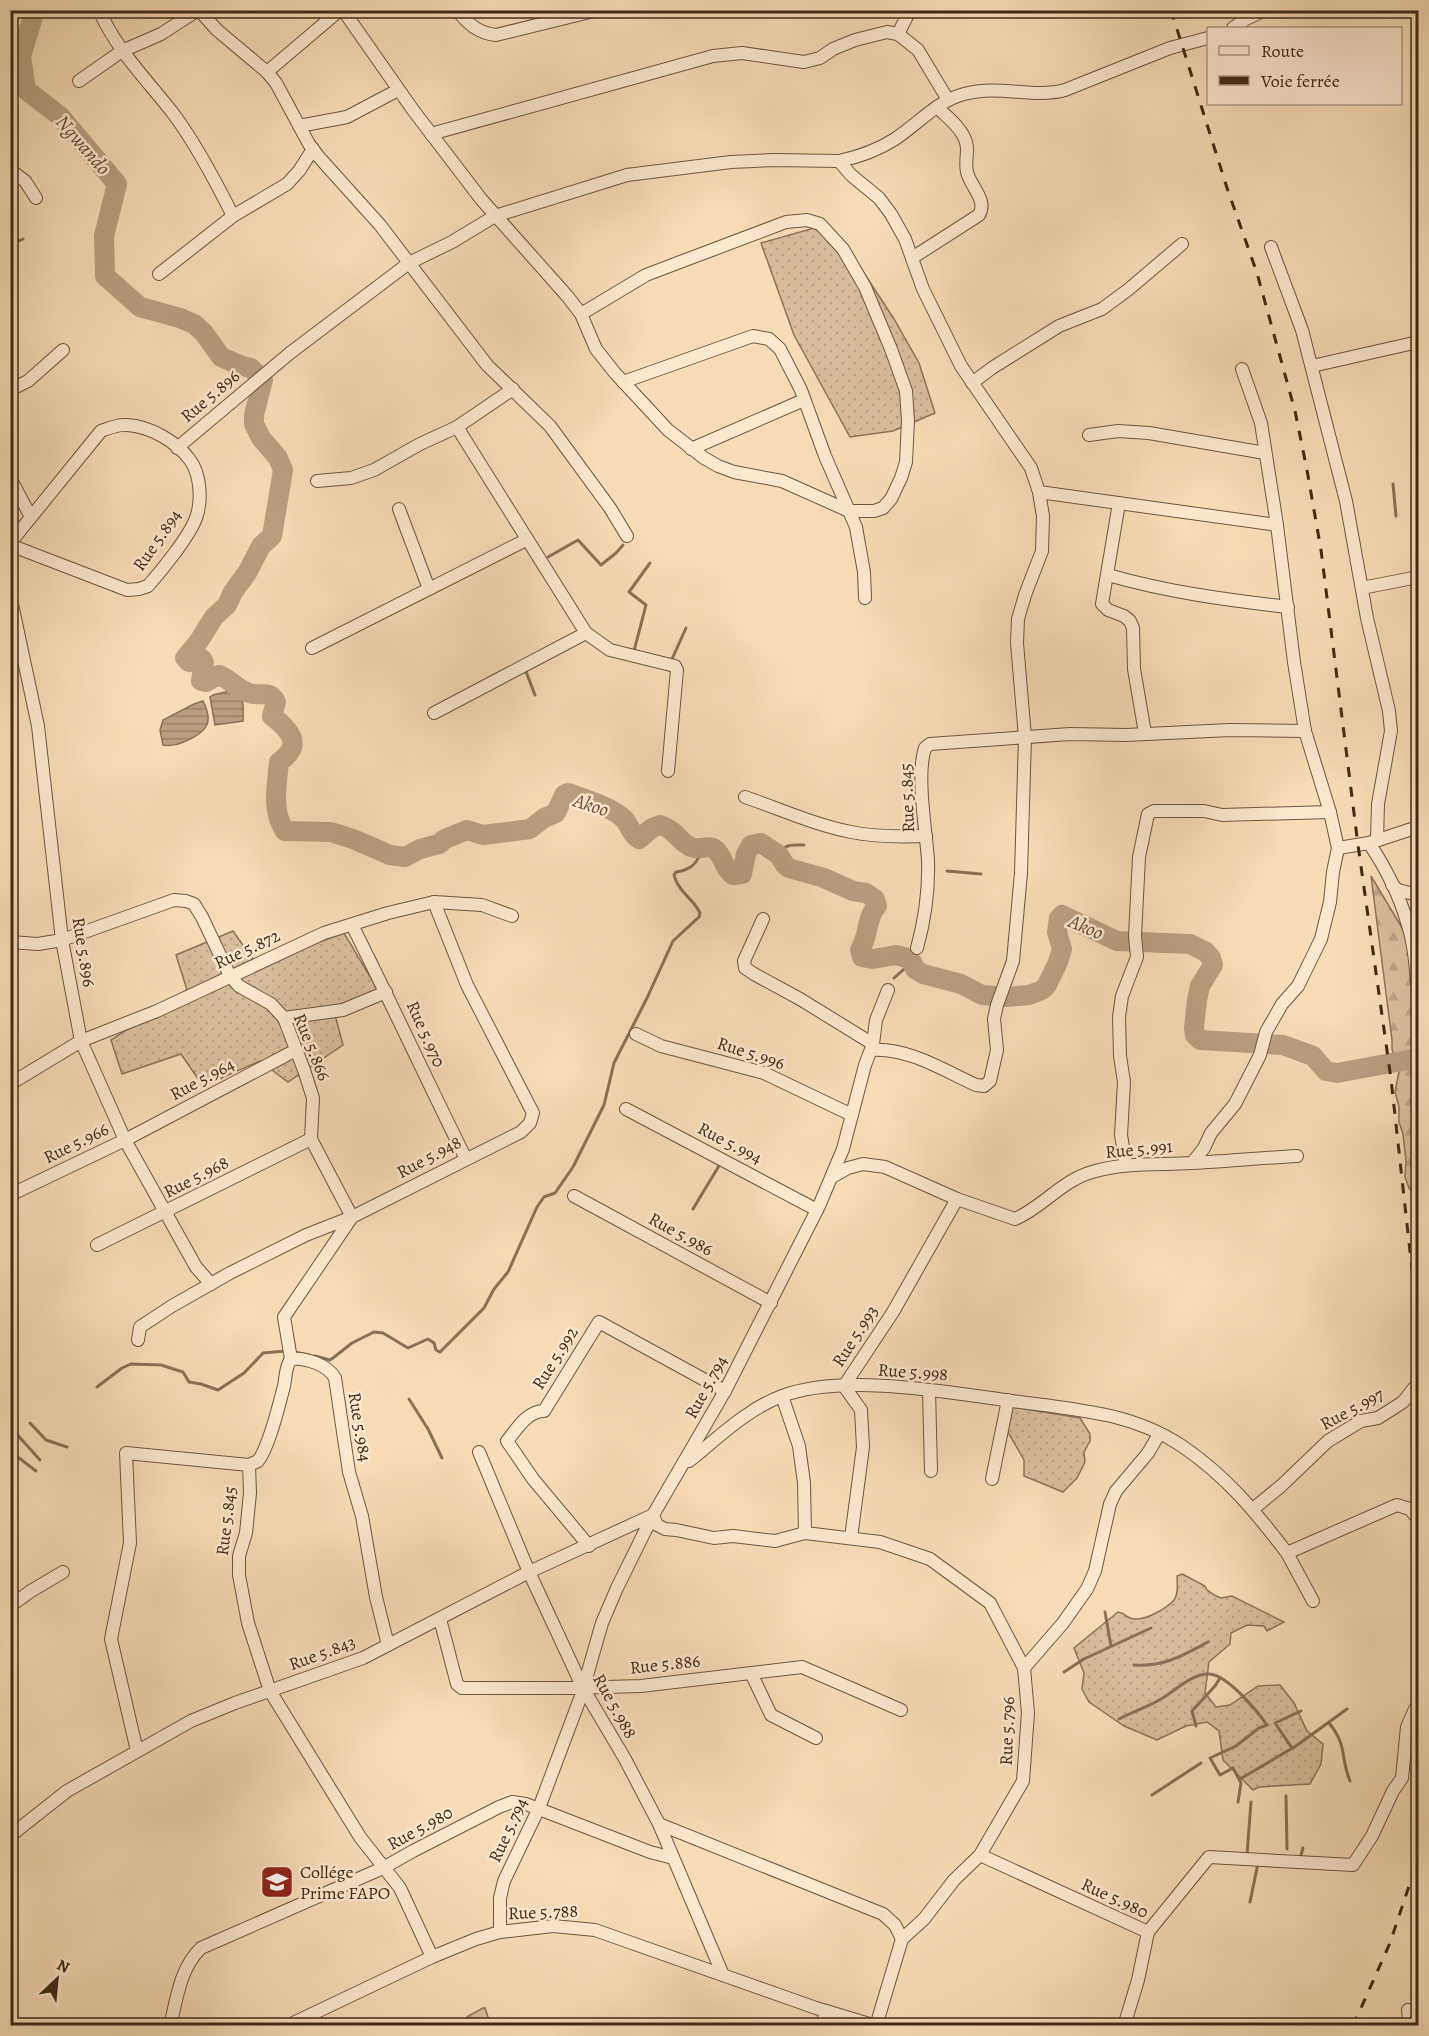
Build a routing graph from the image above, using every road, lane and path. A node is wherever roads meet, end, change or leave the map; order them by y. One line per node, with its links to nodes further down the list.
1 (99, 10): 11 (street)
2 (199, 10): 11 (street); 12 (street)
3 (342, 10): 12 (street); 14 (street)
4 (457, 10): 5 (street)
5 (598, 10)
6 (910, 10): 9 (street)
7 (1265, 10): 8 (street)
8 (1235, 27)
9 (898, 34): 15 (street); 18 (street)
10 (1207, 39): 15 (street, Rue 5.896)
11 (123, 51): 13 (street); 23 (street)
12 (267, 72): 17 (street)
13 (79, 81)
14 (398, 90): 17 (street); 18 (street)
15 (948, 100): 16 (street, Rue 5.896)
16 (937, 107): 20 (street, Rue 5.896); 27 (street)
17 (299, 126): 19 (street)
18 (431, 134): 24 (street)
19 (313, 149): 23 (street); 28 (street)
20 (839, 161): 24 (street, Rue 5.896); 27 (street)
21 (10, 170): 22 (street)
22 (36, 198)
23 (233, 216): 29 (street)
24 (495, 216): 28 (street, Rue 5.896); 30 (street)
25 (1182, 244): 36 (street)
26 (1271, 247): 33 (street)
27 (912, 258): 36 (street)
28 (409, 263): 37 (street); 42 (street, Rue 5.896)
29 (159, 274)
30 (581, 314): 35 (street); 50 (street)
31 (1419, 342): 33 (street)
32 (63, 350): 38 (street)
33 (1312, 366): 58 (street)
34 (1242, 369): 44 (street)
35 (623, 382): 39 (street); 43 (street)
36 (972, 383): 47 (street)
37 (513, 389): 40 (street); 53 (street)
38 (10, 390)
39 (804, 400): 43 (street); 50 (street)
40 (457, 427): 46 (street); 54 (street)
41 (1089, 435): 44 (street)
42 (177, 448): 51 (street, Rue 5.896); 55 (street, Rue 5.894)
43 (690, 449): 50 (street)
44 (1265, 453): 52 (street)
45 (10, 478): 51 (street)
46 (317, 481)
47 (1040, 492): 48 (street); 69 (street)
48 (1119, 503): 52 (street); 56 (street)
49 (399, 509): 59 (street)
50 (849, 511): 61 (street)
51 (31, 517): 55 (street, Rue 5.896)
52 (1277, 525): 62 (street)
53 (627, 536)
54 (526, 540): 59 (street); 63 (street)
55 (10, 544)
56 (1108, 575): 62 (street); 68 (street)
57 (1419, 577): 58 (street)
58 (1362, 588): 75 (street)
59 (429, 589): 65 (street)
60 (10, 596): 64 (street, Rue 5.896)
61 (865, 598)
62 (1288, 607): 67 (street)
63 (586, 633): 66 (street); 70 (street)
64 (15, 643): 83 (street, Rue 5.896)
65 (312, 648)
66 (434, 713)
67 (1305, 731): 68 (street); 72 (street)
68 (1145, 733): 69 (street)
69 (1025, 736): 74 (street, Rue 5.845); 93 (street)
70 (668, 771)
71 (745, 797): 74 (street)
72 (1330, 812): 76 (street); 103 (street)
73 (1419, 827): 75 (street)
74 (926, 836): 85 (street, Rue 5.845)
75 (1373, 841): 76 (street); 77 (street)
76 (1338, 848): 102 (street)
77 (1392, 885): 78 (street); 89 (street)
78 (1419, 895)
79 (434, 902): 80 (street, Rue 5.872); 82 (street, Rue 5.872); 101 (street, Rue 5.948)
80 (512, 916)
81 (764, 919): 93 (street)
82 (352, 925): 86 (street, Rue 5.872); 88 (street, Rue 5.970)
83 (62, 940): 84 (street, Rue 5.866); 86 (street, Rue 5.866); 92 (street, Rue 5.896)
84 (10, 942)
85 (917, 948)
86 (230, 976): 90 (street, Rue 5.866); 92 (street, Rue 5.872)
87 (888, 990): 93 (street)
88 (386, 992): 90 (street); 101 (street, Rue 5.970)
89 (1419, 996)
90 (284, 1018): 94 (street, Rue 5.866)
91 (636, 1034): 97 (street, Rue 5.996)
92 (81, 1041): 95 (street, Rue 5.872); 99 (street, Rue 5.896)
93 (872, 1047): 97 (street, Rue 5.794)
94 (296, 1050): 98 (street, Rue 5.866); 99 (street, Rue 5.964)
95 (10, 1084)
96 (626, 1109): 108 (street, Rue 5.994)
97 (852, 1115): 104 (street, Rue 5.794)
98 (311, 1139): 109 (street, Rue 5.968); 110 (street)
99 (125, 1140): 105 (street, Rue 5.966); 109 (street, Rue 5.896)
100 (1297, 1156): 102 (street, Rue 5.991)
101 (466, 1159): 110 (street, Rue 5.948)
102 (1192, 1163): 103 (street, Rue 5.991)
103 (1126, 1166): 107 (street, Rue 5.991)
104 (832, 1177): 107 (street, Rue 5.991); 108 (street, Rue 5.794)
105 (10, 1195)
106 (574, 1196): 113 (street, Rue 5.986)
107 (957, 1199): 116 (street, Rue 5.993)
108 (817, 1210): 113 (street, Rue 5.794)
109 (166, 1212): 111 (street, Rue 5.968); 112 (street, Rue 5.896)
110 (352, 1217): 112 (street, Rue 5.948); 115 (street)
111 (98, 1245)
112 (211, 1284): 114 (street, Rue 5.948)
113 (771, 1303): 119 (street, Rue 5.794)
114 (138, 1340)
115 (291, 1359): 124 (street); 140 (street, Rue 5.984)
116 (844, 1386): 118 (street, Rue 5.998); 120 (street, Rue 5.998); 132 (street, Rue 5.993)
117 (1414, 1388): 128 (street, Rue 5.997)
118 (929, 1390): 121 (street, Rue 5.998); 126 (street)
119 (725, 1391): 125 (street, Rue 5.794); 133 (street, Rue 5.992)
120 (782, 1396): 125 (street, Rue 5.998); 131 (street)
121 (1008, 1400): 122 (street, Rue 5.998); 127 (street)
122 (1159, 1434): 128 (street, Rue 5.998); 141 (street)
123 (479, 1452): 136 (street, Rue 5.988)
124 (249, 1465): 144 (street, Rue 5.845); 148 (street, Rue 5.845)
125 (683, 1465): 129 (street, Rue 5.794)
126 (931, 1471)
127 (992, 1479)
128 (1253, 1509): 134 (street, Rue 5.998)
129 (653, 1515): 131 (street, Rue 5.796); 133 (street, Rue 5.843); 143 (street, Rue 5.794)
130 (1419, 1519): 134 (street)
131 (805, 1533): 132 (street, Rue 5.796)
132 (851, 1538): 141 (street, Rue 5.796)
133 (589, 1546): 136 (street, Rue 5.843)
134 (1287, 1553): 137 (street, Rue 5.998)
135 (63, 1572): 138 (street)
136 (529, 1572): 139 (street, Rue 5.843); 143 (street, Rue 5.988)
137 (1313, 1601)
138 (10, 1606)
139 (440, 1619): 140 (street, Rue 5.843); 143 (street, Rue 5.886)
140 (388, 1645): 144 (street, Rue 5.843)
141 (1024, 1668): 152 (street, Rue 5.796)
142 (751, 1673): 143 (street, Rue 5.886); 146 (street, Rue 5.886); 147 (street)
143 (583, 1688): 149 (street, Rue 5.794); 150 (street, Rue 5.988)
144 (270, 1691): 148 (street, Rue 5.843); 154 (street, Rue 5.845)
145 (1415, 1709): 156 (street)
146 (901, 1710)
147 (816, 1738)
148 (137, 1750): 151 (street, Rue 5.843)
149 (539, 1808): 153 (street, Rue 5.980); 154 (street, Rue 5.980); 155 (street, Rue 5.794)
150 (659, 1824): 153 (street, Rue 5.988); 157 (street)
151 (10, 1836)
152 (981, 1855): 156 (street, Rue 5.980); 157 (street, Rue 5.796)
153 (673, 1858): 159 (street, Rue 5.988)
154 (384, 1868): 158 (street, Rue 5.845); 162 (street, Rue 5.980)
155 (500, 1932): 158 (street, Rue 5.788); 159 (street, Rue 5.788)
156 (1148, 1932): 166 (street, Rue 5.980)
157 (902, 1939): 165 (street)
158 (432, 1957): 163 (street, Rue 5.788)
159 (723, 1975): 161 (street, Rue 5.788)
160 (1408, 2010): 167 (street)
161 (827, 2011): 164 (street); 165 (street, Rue 5.788)
162 (170, 2025)
163 (288, 2025)
164 (821, 2025)
165 (876, 2025)
166 (1124, 2025)
167 (1410, 2025)

